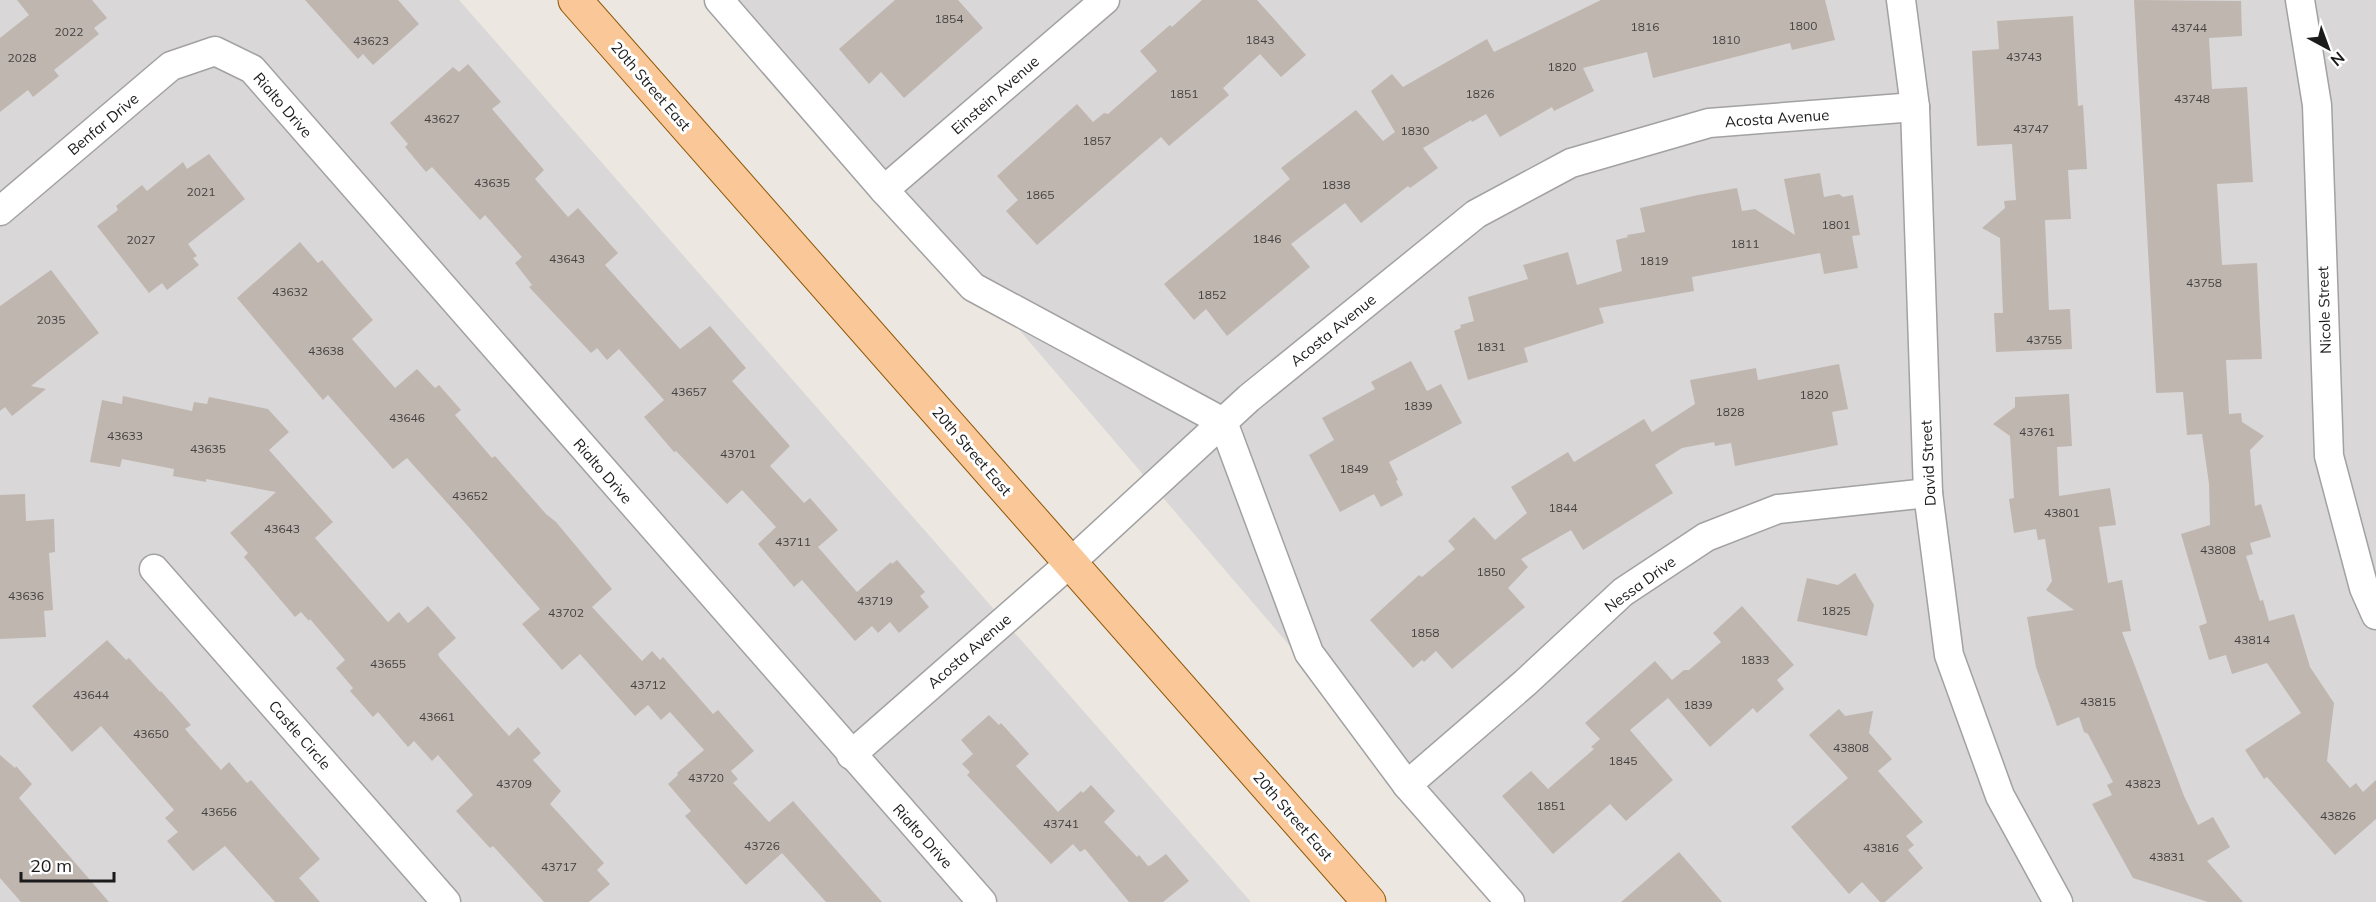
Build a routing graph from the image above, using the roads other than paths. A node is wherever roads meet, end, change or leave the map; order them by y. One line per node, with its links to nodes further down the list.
1 (575, 0): 12 (main road, 20th Street East)
2 (719, 0): 8 (street)
3 (1106, 0): 8 (street, Einstein Avenue)
4 (1901, 0): 7 (street, David Street)
5 (2300, 0): 14 (street, Nicole Street)
6 (215, 51): 9 (street, Benfar Drive); 15 (street, Rialto Drive)
7 (1915, 108): 10 (street, Acosta Avenue); 11 (street, David Street)
8 (884, 190): 10 (street)
9 (0, 212)
10 (1222, 422): 12 (street, Acosta Avenue); 16 (street)
11 (1928, 493): 16 (street, Nessa Drive); 21 (street, David Street)
12 (1070, 563): 15 (street, Acosta Avenue); 19 (main road, 20th Street East)
13 (154, 569): 17 (street, Castle Circle)
14 (2376, 615)
15 (851, 755): 18 (street, Rialto Drive)
16 (1407, 785): 20 (street)
17 (446, 902)
18 (982, 902)
19 (1369, 902)
20 (1510, 902)
21 (2058, 902)

